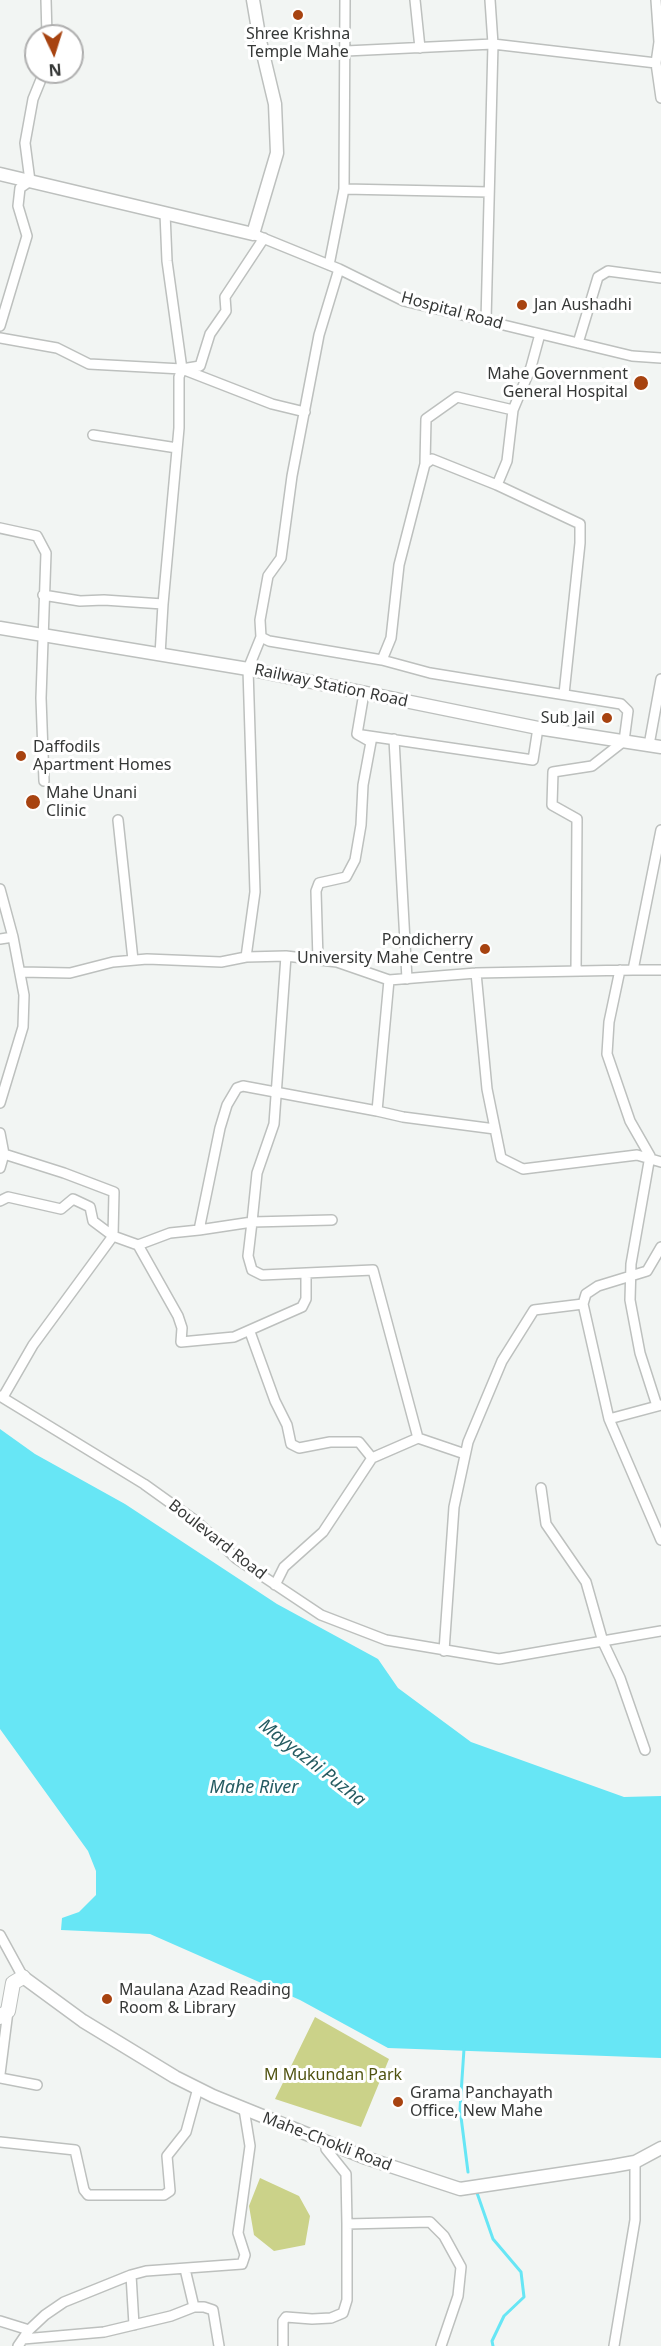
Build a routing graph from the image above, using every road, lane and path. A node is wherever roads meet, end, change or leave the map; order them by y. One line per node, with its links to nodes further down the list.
1 (45, 0): 7 (street)
2 (254, 0): 20 (street)
3 (345, 0): 11 (street)
4 (415, 0): 10 (street)
5 (490, 0): 9 (street)
6 (656, 0): 8 (street)
7 (46, 24)
8 (660, 42): 12 (street)
9 (493, 44): 10 (street); 12 (street); 18 (street)
10 (420, 48): 11 (street)
11 (346, 51): 17 (street)
12 (656, 63): 14 (street)
13 (39, 84): 16 (street)
14 (661, 98)
15 (0, 174): 16 (street)
16 (30, 181): 19 (street); 25 (street)
17 (344, 189): 18 (street); 21 (street)
18 (489, 192): 24 (street)
19 (165, 213): 20 (street); 30 (street)
20 (259, 236): 21 (street, Hospital Road); 30 (street)
21 (329, 265): 22 (street, Hospital Road)
22 (339, 269): 24 (street, Hospital Road); 32 (street)
23 (661, 278): 28 (street)
24 (486, 321): 26 (street, Hospital Road)
25 (0, 326)
26 (540, 334): 28 (street, Hospital Road); 31 (street)
27 (0, 338): 30 (street)
28 (578, 343): 29 (street, Hospital Road)
29 (661, 358)
30 (182, 369): 32 (street); 34 (street)
31 (513, 411): 35 (street); 36 (street)
32 (305, 412): 42 (street)
33 (93, 435): 34 (street)
34 (177, 448): 39 (street)
35 (425, 464): 36 (street); 44 (street)
36 (497, 485): 48 (street)
37 (0, 528): 38 (street)
38 (43, 595): 39 (street); 41 (street)
39 (163, 604): 43 (street)
40 (0, 628): 41 (street, Railway Station Road)
41 (44, 636): 43 (street, Railway Station Road); 54 (street)
42 (261, 637): 44 (street); 45 (street)
43 (160, 655): 45 (street, Railway Station Road)
44 (382, 660): 48 (street)
45 (248, 669): 47 (street, Railway Station Road); 61 (street)
46 (661, 679): 53 (street)
47 (364, 693): 49 (street, Railway Station Road); 50 (street)
48 (564, 694): 52 (street)
49 (538, 728): 51 (street); 52 (street, Railway Station Road)
50 (357, 734): 51 (street); 63 (street)
51 (394, 739): 70 (street)
52 (624, 741): 53 (street, Railway Station Road); 67 (street)
53 (655, 746)
54 (44, 781)
55 (118, 820): 62 (street)
56 (661, 830): 65 (street)
57 (0, 889): 58 (street)
58 (13, 937): 59 (street); 68 (street)
59 (0, 939)
60 (286, 956): 61 (street); 63 (street); 72 (street)
61 (246, 957): 62 (street)
62 (133, 960): 68 (street)
63 (318, 960): 71 (street)
64 (620, 970): 65 (street); 67 (street); 78 (street)
65 (633, 970): 66 (street)
66 (661, 970)
67 (576, 971): 69 (street)
68 (21, 972): 73 (street)
69 (476, 973): 70 (street); 75 (street)
70 (407, 979): 71 (street)
71 (389, 980): 74 (street)
72 (278, 1092): 74 (street); 83 (street); 84 (street)
73 (0, 1103)
74 (377, 1111): 75 (street)
75 (495, 1129): 78 (street)
76 (0, 1133): 77 (street)
77 (2, 1155): 80 (street); 85 (street)
78 (650, 1156): 79 (street); 89 (street)
79 (661, 1162)
80 (0, 1168)
81 (0, 1201): 85 (street)
82 (332, 1220): 83 (street)
83 (252, 1222): 84 (street); 88 (street)
84 (199, 1230): 86 (street)
85 (113, 1236): 86 (street); 92 (street)
86 (138, 1245): 91 (street)
87 (661, 1247): 89 (street)
88 (306, 1274): 91 (street); 95 (street)
89 (631, 1276): 90 (street); 93 (street)
90 (583, 1304): 94 (street); 96 (street)
91 (250, 1332): 97 (street)
92 (1, 1396): 100 (street, Boulevard Road)
93 (659, 1405): 94 (street)
94 (609, 1419): 99 (street)
95 (418, 1438): 96 (street); 97 (street)
96 (465, 1454): 103 (street)
97 (372, 1458): 100 (street)
98 (541, 1488): 102 (street)
99 (661, 1540)
100 (275, 1585): 103 (street, Boulevard Road)
101 (661, 1631): 102 (street, Boulevard Road)
102 (603, 1642): 103 (street, Boulevard Road); 104 (street)
103 (444, 1651)
104 (645, 1750)
105 (0, 1935): 106 (street)
106 (23, 1977): 107 (main road); 110 (street, Mahe-Chokli Road)
107 (4, 2014): 108 (street)
108 (0, 2076): 109 (street)
109 (37, 2085)
110 (198, 2088): 111 (street, Mahe-Chokli Road); 112 (street)
111 (244, 2109): 113 (street, Mahe-Chokli Road); 117 (street)
112 (0, 2142)
113 (326, 2142): 115 (street, Mahe-Chokli Road); 116 (street)
114 (661, 2148): 115 (street, Mahe-Chokli Road)
115 (635, 2162): 127 (street)
116 (347, 2224): 125 (street); 126 (street)
117 (185, 2269): 118 (street); 119 (street)
118 (131, 2276): 121 (street); 122 (street)
119 (194, 2307): 121 (street); 124 (street)
120 (0, 2321): 122 (street)
121 (134, 2325): 123 (street)
122 (29, 2330): 123 (street)
123 (20, 2343)
124 (219, 2346)
125 (284, 2346)
126 (441, 2346)
127 (614, 2346)

